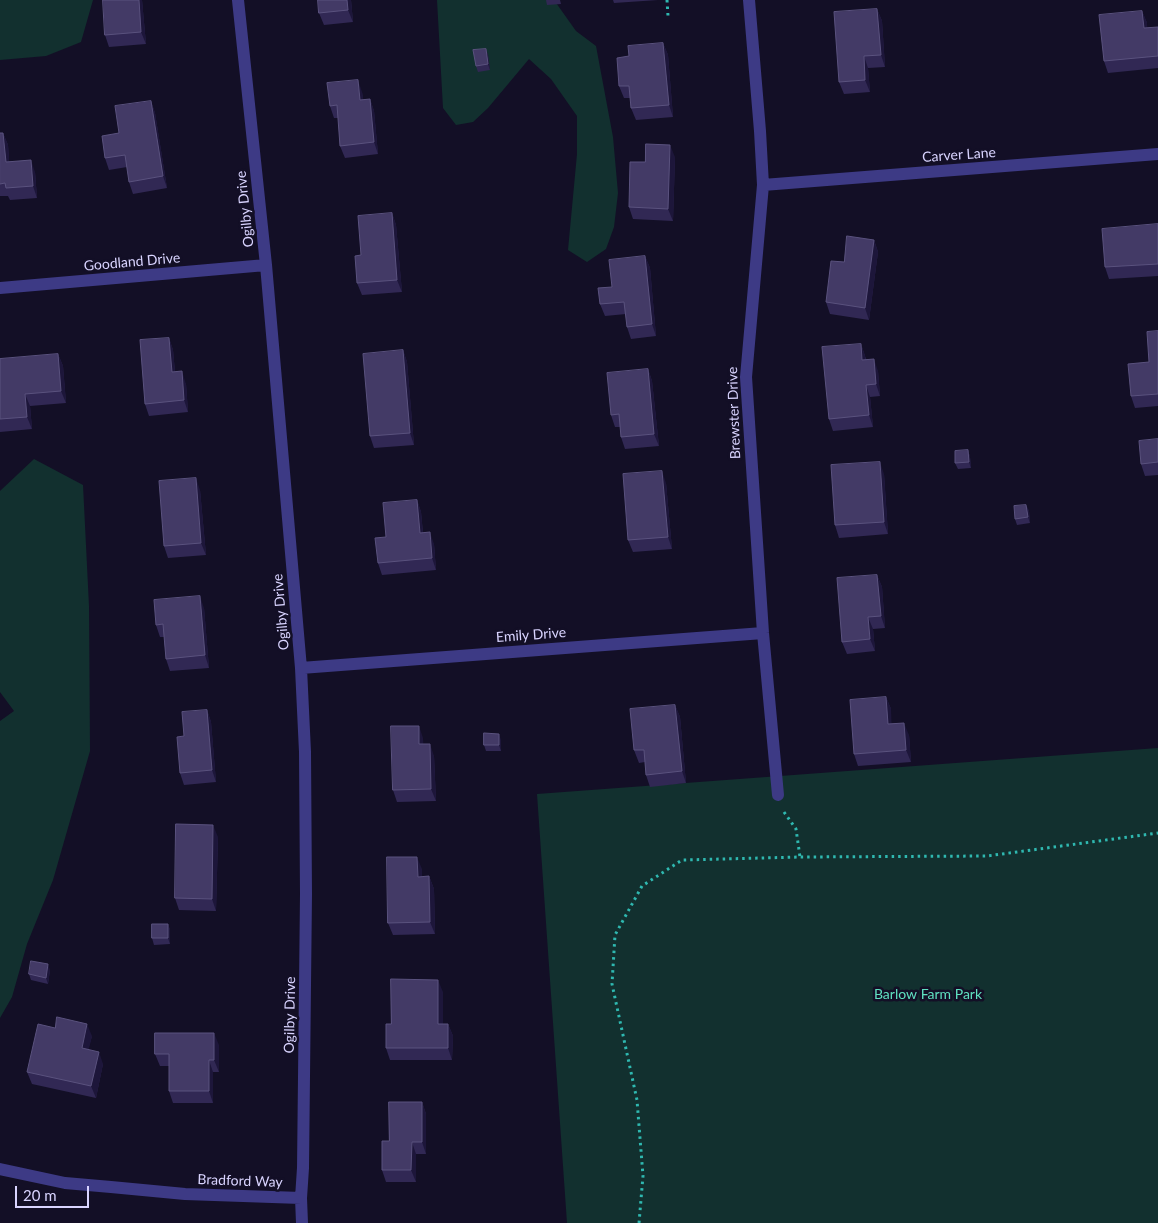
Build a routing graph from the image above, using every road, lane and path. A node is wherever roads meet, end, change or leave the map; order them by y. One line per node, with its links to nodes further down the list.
1 (238, 0): 7 (street, Ogilby Drive)
2 (667, 0): 4 (path)
3 (749, 0): 6 (street, Brewster Drive)
4 (668, 16)
5 (1158, 154): 6 (street, Carver Lane)
6 (763, 185): 9 (street, Brewster Drive)
7 (266, 265): 8 (street, Goodland Drive); 10 (street, Ogilby Drive)
8 (0, 288)
9 (763, 633): 10 (street, Emily Drive); 11 (street, Brewster Drive)
10 (301, 668): 15 (street, Ogilby Drive)
11 (778, 794): 13 (path)
12 (1158, 833): 13 (path)
13 (800, 857): 17 (path)
14 (0, 1169): 15 (street, Bradford Way)
15 (301, 1198): 16 (street, Ogilby Drive)
16 (302, 1223)
17 (639, 1223)

